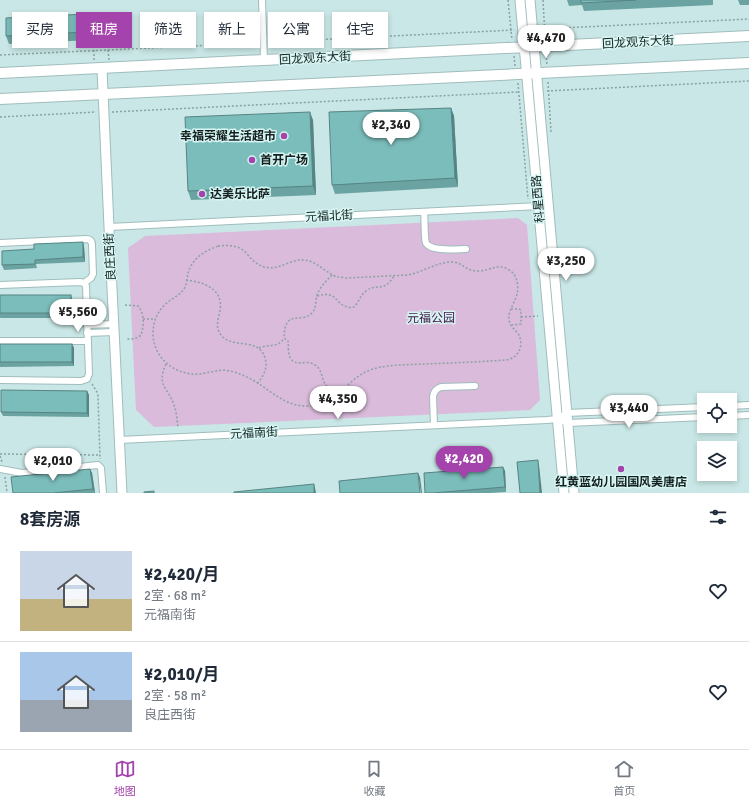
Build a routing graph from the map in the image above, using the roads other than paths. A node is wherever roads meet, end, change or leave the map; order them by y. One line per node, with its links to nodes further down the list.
1 (262, 0): 7 (street)
2 (520, 0): 6 (street, 科星西路)
3 (530, 0): 5 (street, 科星西路)
4 (749, 36): 5 (main road, 回龙观东大街)
5 (534, 47): 6 (main road, 回龙观东大街); 11 (street, 科星西路)
6 (524, 48): 7 (main road, 回龙观东大街); 12 (street, 科星西路)
7 (264, 60): 9 (main road, 回龙观东大街)
8 (749, 63): 11 (main road)
9 (102, 68): 10 (main road, 回龙观东大街); 13 (street, 良庄西街)
10 (0, 73)
11 (537, 73): 12 (main road); 16 (street, 科星西路)
12 (526, 74): 13 (main road); 15 (street, 科星西路)
13 (103, 94): 14 (main road); 18 (street, 良庄西街)
14 (0, 99)
15 (538, 206): 16 (street, 元福北街); 17 (street, 元福北街); 37 (street, 科星西路)
16 (548, 206): 33 (street, 科星西路)
17 (424, 212): 18 (street, 元福北街); 20 (street)
18 (109, 227): 24 (street, 良庄西街)
19 (0, 243): 21 (street)
20 (466, 249)
21 (84, 283): 22 (street); 23 (street)
22 (0, 285)
23 (87, 325): 24 (street); 25 (street)
24 (114, 328): 25 (street); 40 (street, 良庄西街)
25 (87, 333): 26 (street)
26 (88, 340): 27 (street); 28 (street)
27 (0, 341)
28 (0, 380)
29 (475, 386): 39 (street)
30 (749, 405): 31 (street)
31 (737, 406)
32 (697, 407): 33 (street, 元福南街)
33 (567, 413): 37 (street, 元福南街); 38 (street, 科星西路)
34 (749, 415): 35 (street)
35 (737, 416)
36 (697, 417): 38 (street, 元福南街)
37 (557, 419): 38 (street, 元福南街); 39 (street, 元福南街); 44 (street, 科星西路)
38 (568, 423): 45 (street, 科星西路)
39 (434, 425): 40 (street, 元福南街)
40 (119, 440): 43 (street, 良庄西街)
41 (0, 469): 42 (street)
42 (103, 493)
43 (122, 493)
44 (564, 493)
45 (574, 493)

